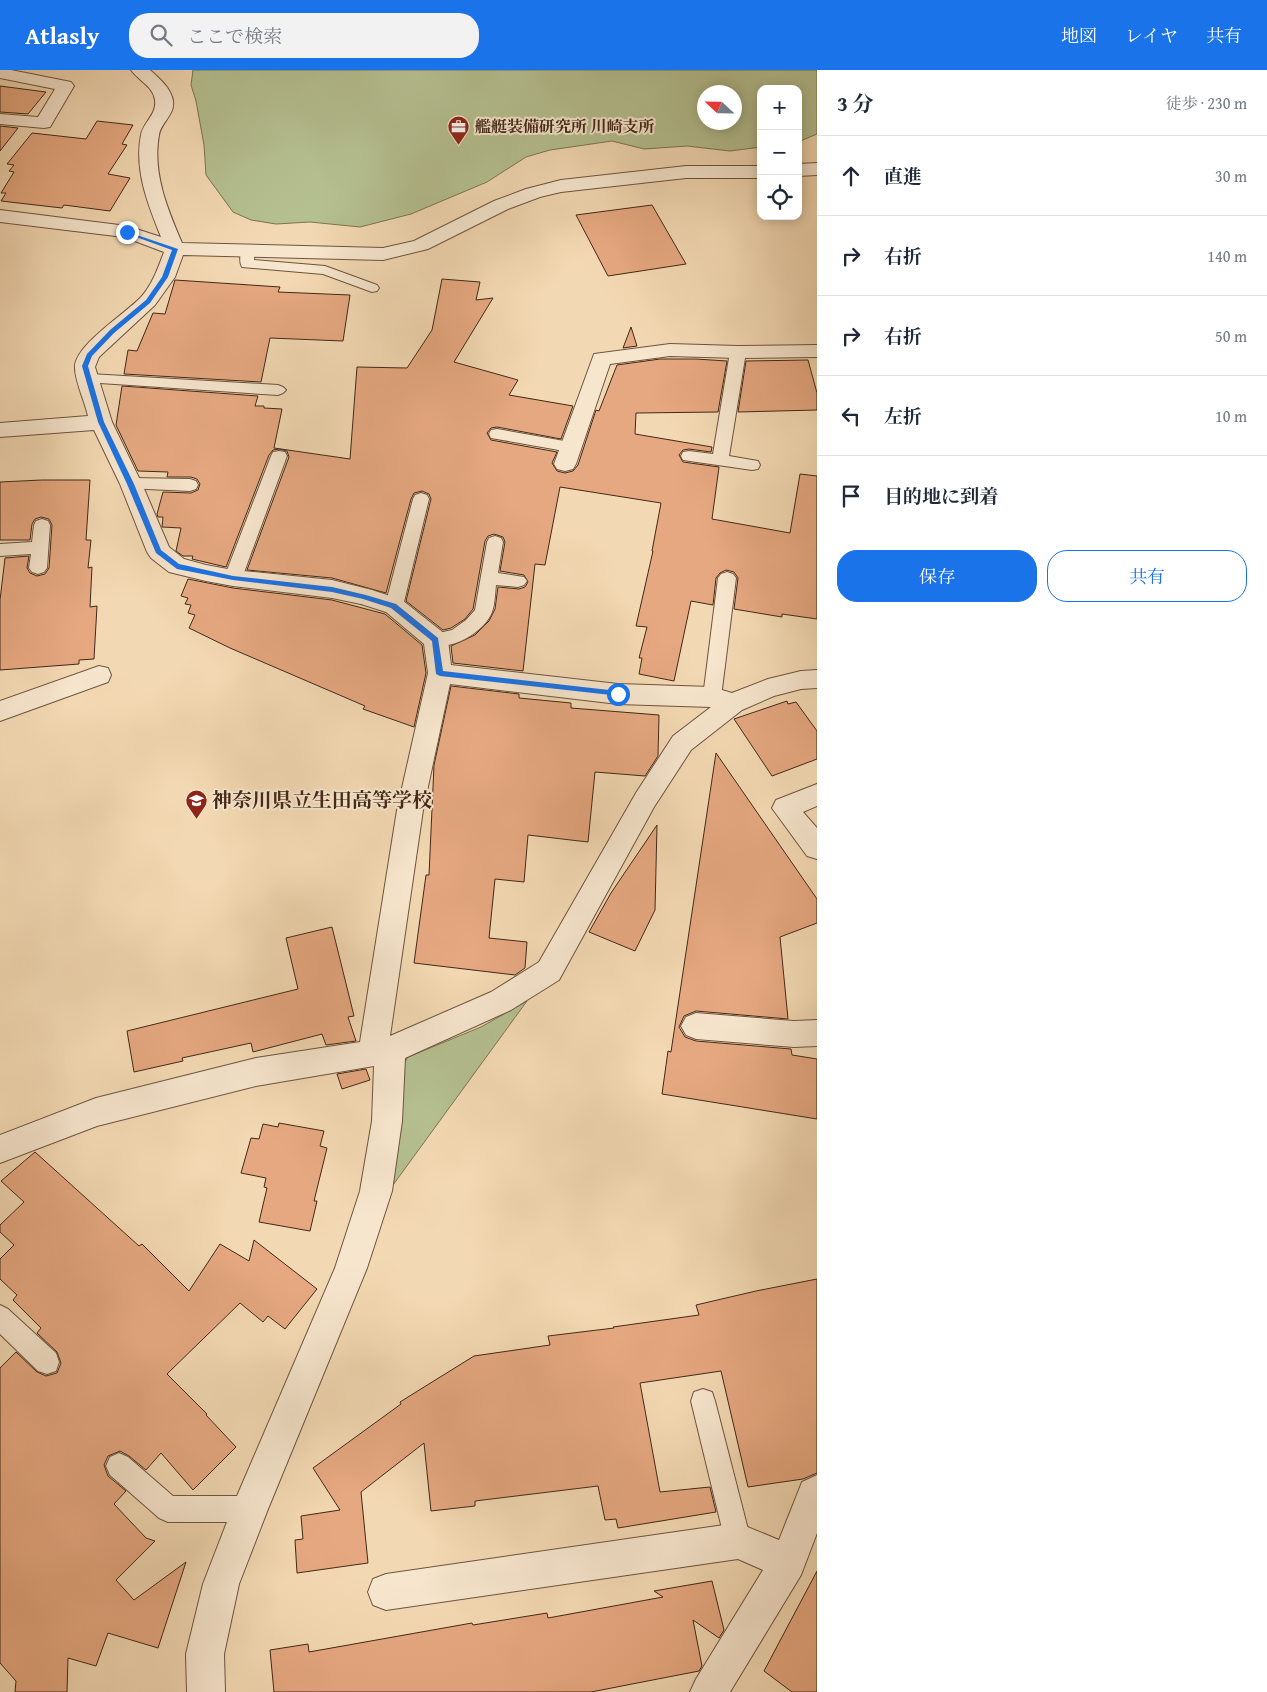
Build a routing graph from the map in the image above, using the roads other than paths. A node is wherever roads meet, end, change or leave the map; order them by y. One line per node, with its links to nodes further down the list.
1 (140, 70): 8 (street)
2 (0, 73): 3 (street)
3 (0, 118)
4 (802, 170): 5 (street)
5 (817, 170)
6 (757, 172): 9 (street)
7 (0, 216): 8 (street)
8 (175, 249): 9 (street); 13 (street)
9 (248, 251): 10 (lane)
10 (372, 288)
11 (817, 351): 12 (street)
12 (738, 352): 19 (street); 21 (lane)
13 (90, 379): 14 (lane); 15 (street)
14 (278, 390)
15 (101, 422): 16 (street); 23 (street)
16 (0, 430)
17 (497, 434): 19 (lane)
18 (279, 456): 31 (lane)
19 (567, 456)
20 (689, 456): 21 (lane)
21 (720, 460): 22 (lane)
22 (752, 465)
23 (131, 484): 24 (lane); 31 (street)
24 (190, 485)
25 (421, 499): 35 (lane)
26 (42, 525): 28 (lane)
27 (495, 542): 32 (lane)
28 (39, 548): 29 (lane); 30 (lane)
29 (0, 550)
30 (38, 568)
31 (233, 578): 35 (street)
32 (489, 578): 34 (lane); 36 (lane)
33 (728, 578): 40 (lane)
34 (518, 581)
35 (394, 606): 36 (street)
36 (436, 640): 37 (street)
37 (440, 674): 40 (street); 46 (street)
38 (99, 675): 41 (street)
39 (817, 679): 40 (street)
40 (722, 700): 46 (street)
41 (0, 711)
42 (817, 794): 43 (street)
43 (817, 848)
44 (696, 1026): 45 (street)
45 (817, 1033)
46 (381, 1051): 47 (street); 53 (street)
47 (0, 1150)
48 (0, 1317): 49 (lane)
49 (47, 1362)
50 (703, 1401): 54 (lane)
51 (119, 1466): 53 (lane)
52 (817, 1493): 55 (street)
53 (250, 1509): 57 (street)
54 (738, 1541): 55 (street); 56 (street)
55 (788, 1562): 58 (street)
56 (386, 1592)
57 (206, 1692)
58 (709, 1692)

